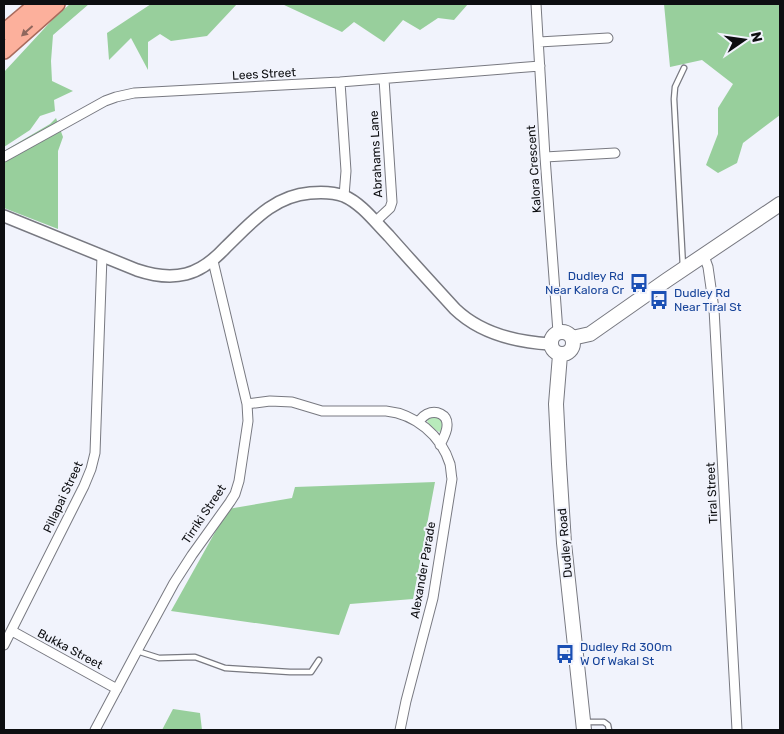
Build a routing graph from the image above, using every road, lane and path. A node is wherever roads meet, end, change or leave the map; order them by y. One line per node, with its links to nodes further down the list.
1 (37, 4): 4 (highway)
2 (57, 4): 7 (highway, one-way to 7)
3 (536, 4): 6 (street, Kalora Crescent)
4 (4, 32)
5 (608, 38): 6 (street)
6 (539, 42): 8 (street, Kalora Crescent)
7 (4, 51)
8 (540, 66): 10 (street, Lees Street); 14 (street, Kalora Crescent)
9 (684, 68): 22 (lane)
10 (384, 79): 11 (street, Lees Street); 18 (street, Abrahams Lane)
11 (340, 82): 13 (street, Lees Street); 15 (street)
12 (615, 153): 14 (street)
13 (4, 157)
14 (546, 157): 23 (street, Kalora Crescent)
15 (344, 196): 18 (street); 21 (street)
16 (780, 204): 20 (main road)
17 (4, 216): 19 (street)
18 (375, 222): 25 (street)
19 (102, 256): 21 (street); 30 (street, Pillapai Street)
20 (704, 256): 22 (main road); 39 (street, Tiral Street)
21 (213, 260): 27 (street, Tirriki Street)
22 (683, 270): 24 (main road)
23 (558, 332): 24 (main road); 25 (main road)
24 (572, 338): 26 (main road)
25 (550, 344): 26 (main road)
26 (560, 355): 35 (main road, Dudley Road)
27 (247, 404): 28 (street, Alexander Parade); 32 (street, Tirriki Street)
28 (418, 422): 29 (street, Alexander Parade); 29 (street)
29 (440, 445): 37 (street, Alexander Parade)
30 (12, 631): 31 (street, Pillapai Street); 34 (street, Bukka Street)
31 (4, 646)
32 (137, 651): 33 (lane); 34 (street, Tirriki Street)
33 (319, 660)
34 (117, 688): 36 (street, Tirriki Street)
35 (584, 726): 38 (lane)
36 (95, 730)
37 (400, 730)
38 (609, 730)
39 (737, 730)

